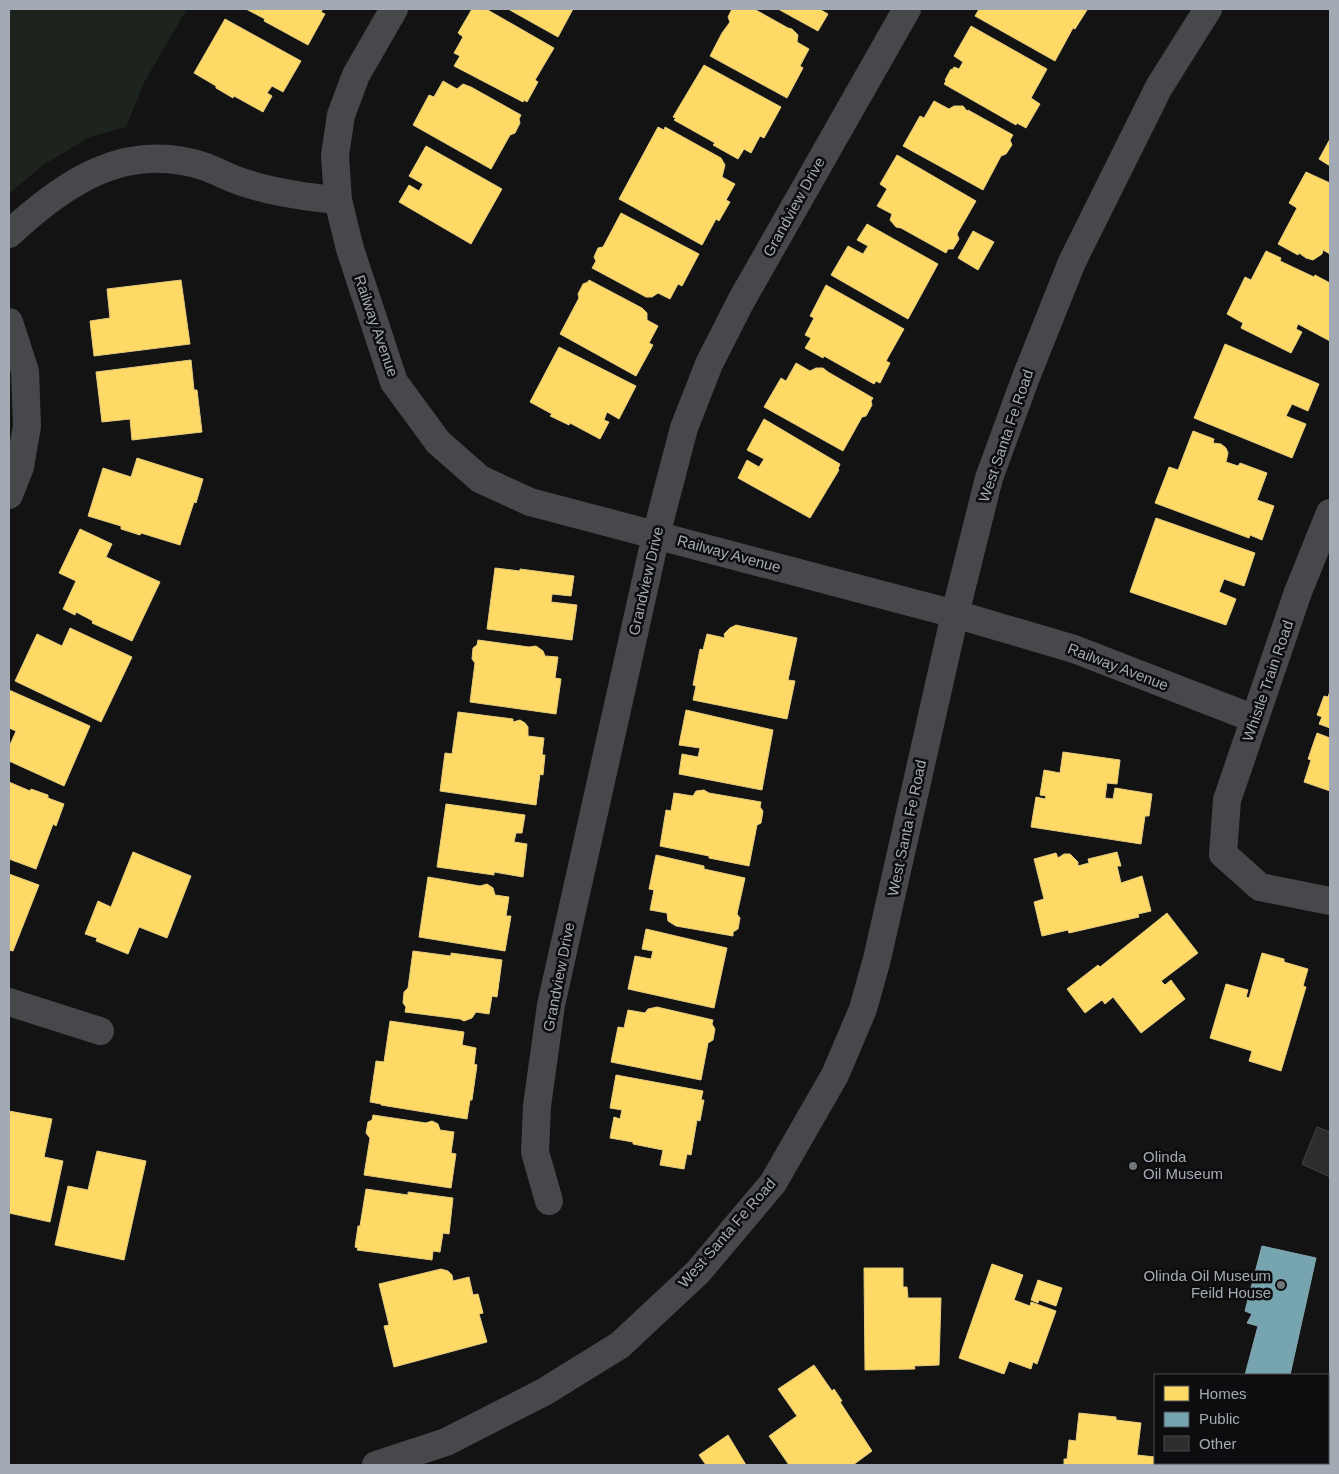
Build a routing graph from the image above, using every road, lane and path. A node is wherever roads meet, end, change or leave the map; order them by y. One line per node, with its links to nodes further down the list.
1 (394, 9): 4 (street, Railway Avenue)
2 (907, 9): 9 (street, Grandview Drive)
3 (1208, 9): 10 (street, West Santa Fe Road)
4 (338, 200): 5 (street); 9 (street, Railway Avenue)
5 (9, 234)
6 (9, 322): 7 (street)
7 (9, 495)
8 (1330, 513): 11 (street, Whistle Train Road)
9 (656, 535): 10 (street, Railway Avenue); 15 (street, Grandview Drive)
10 (955, 614): 11 (street, Railway Avenue); 16 (street, West Santa Fe Road)
11 (1255, 719): 12 (street, Whistle Train Road)
12 (1330, 901)
13 (9, 1002): 14 (street)
14 (100, 1031)
15 (549, 1201)
16 (376, 1465)

